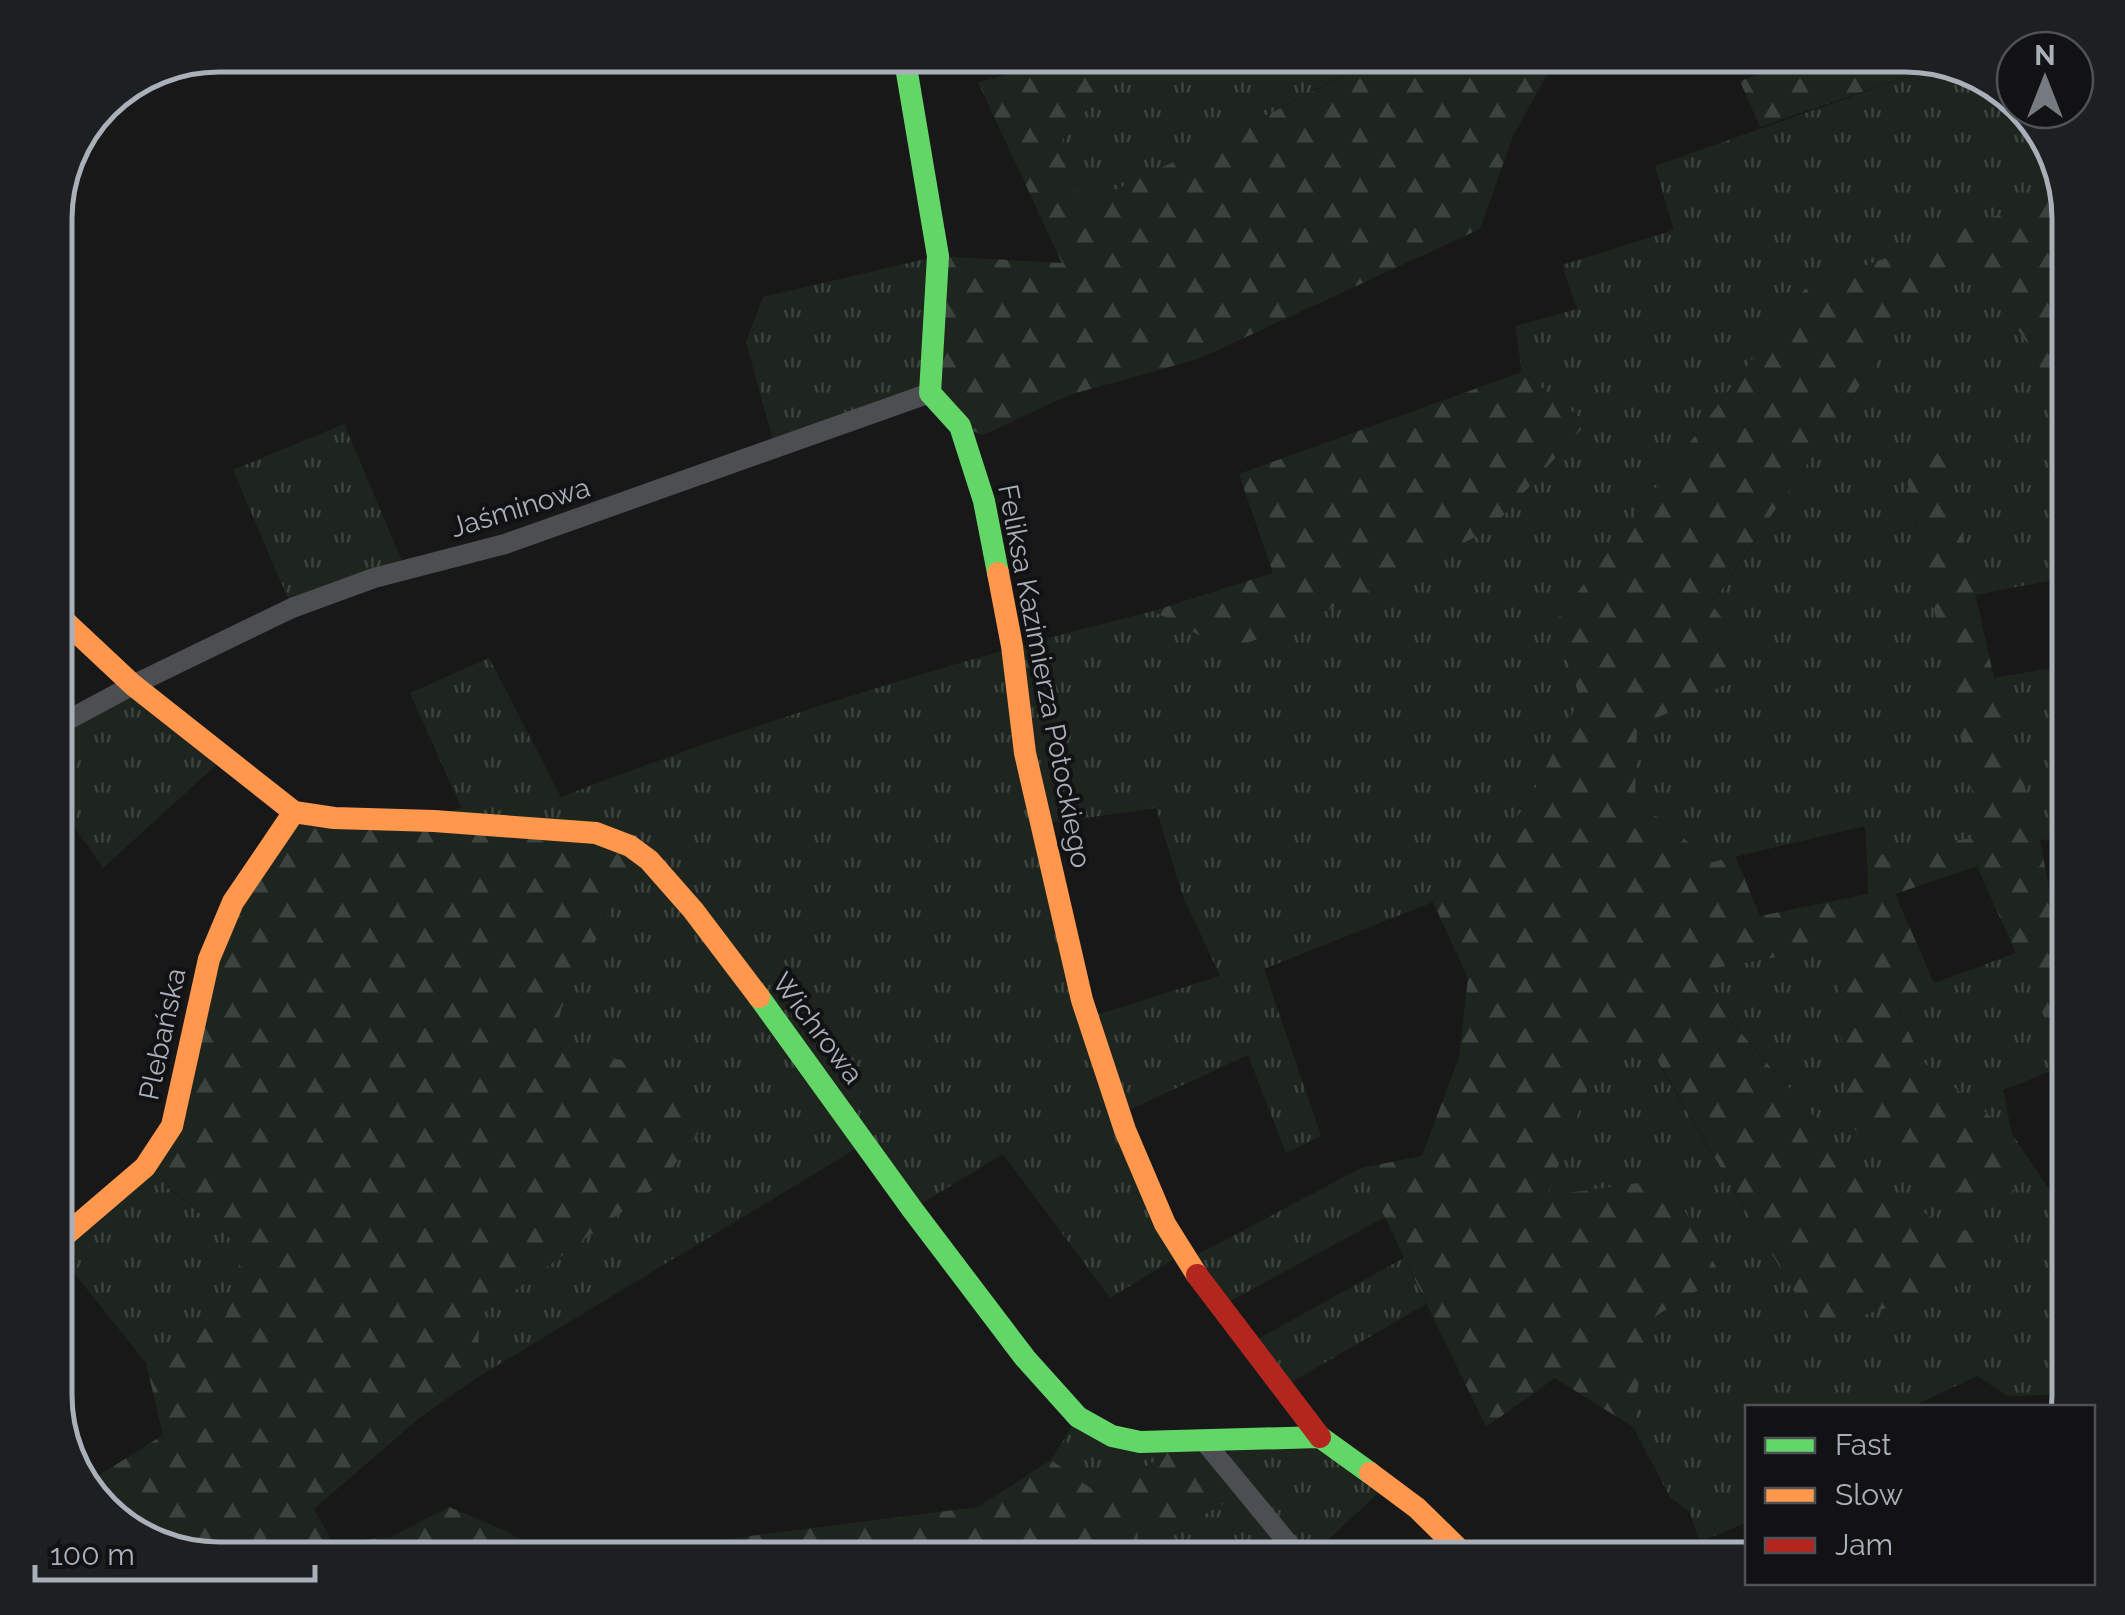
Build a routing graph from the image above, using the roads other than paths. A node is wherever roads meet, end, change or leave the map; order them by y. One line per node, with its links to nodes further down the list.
1 (907, 73): 2 (street)
2 (930, 393): 4 (street, Jaśminowa); 8 (street, Feliksa Kazimierza Potockiego)
3 (73, 629): 4 (street)
4 (133, 685): 5 (street, Jaśminowa); 6 (street)
5 (73, 718)
6 (294, 812): 7 (street, Plebańska); 9 (street, Wichrowa)
7 (73, 1228)
8 (1320, 1437): 9 (street, Wichrowa); 11 (street)
9 (1204, 1441): 10 (street)
10 (1287, 1542)
11 (1452, 1542)

